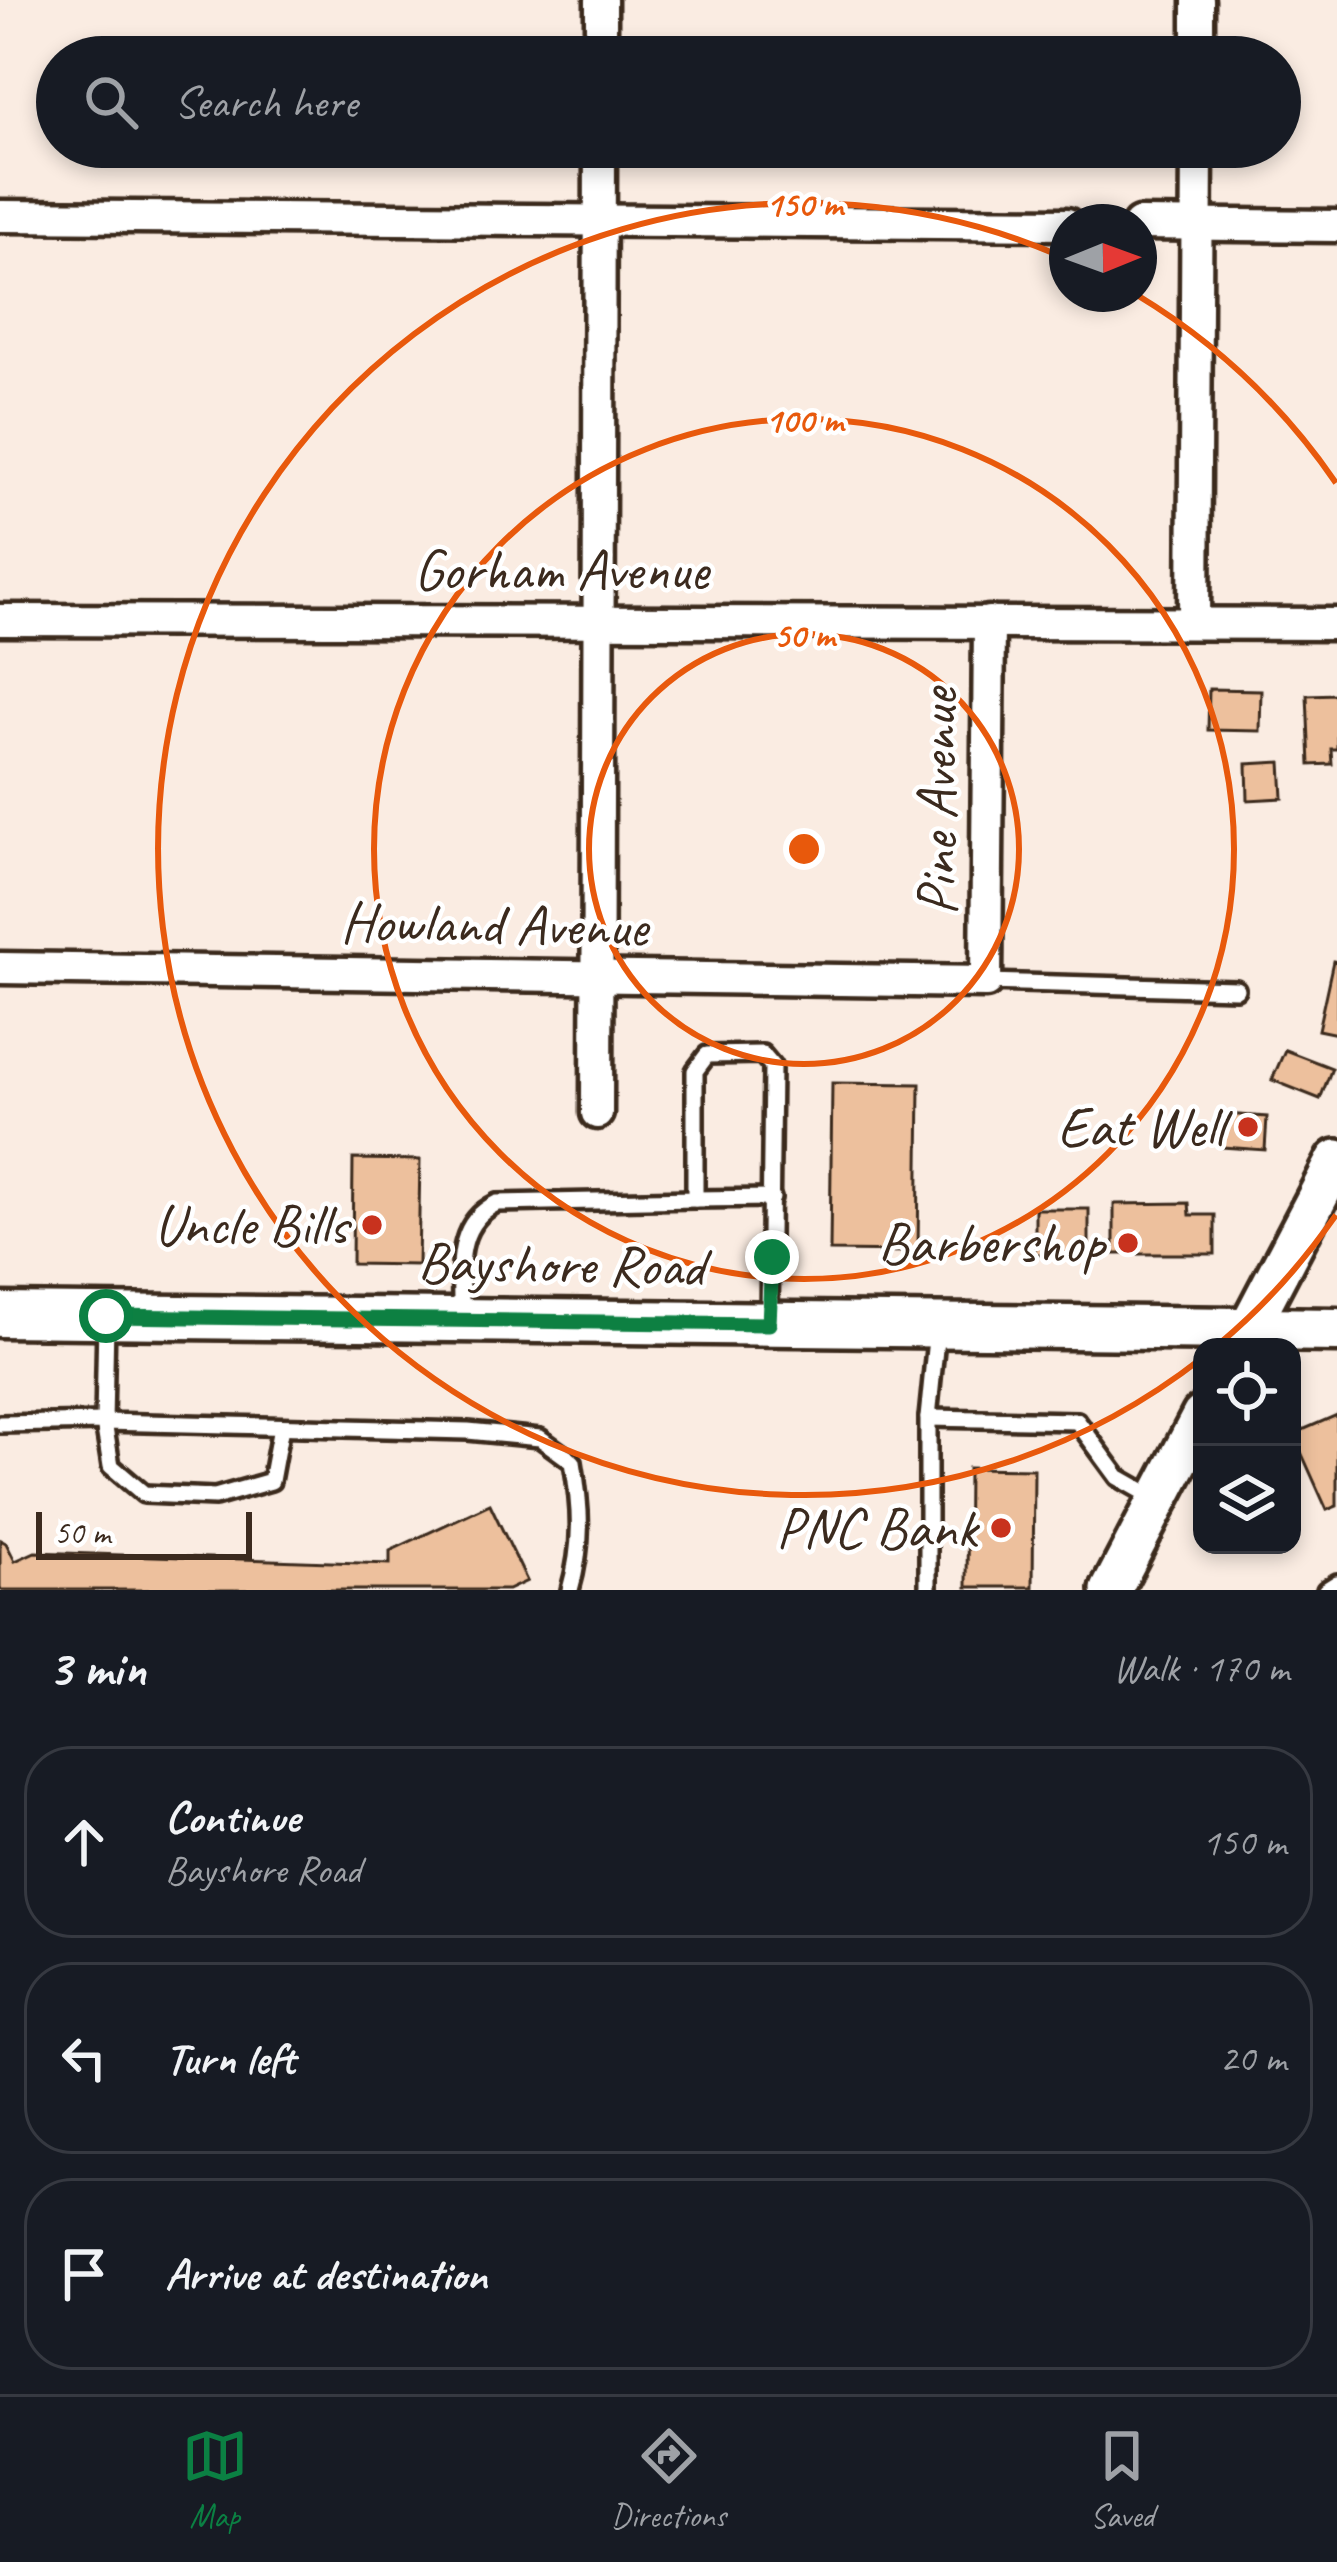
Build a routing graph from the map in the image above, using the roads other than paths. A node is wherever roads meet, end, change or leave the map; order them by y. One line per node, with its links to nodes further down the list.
1 (601, 0): 3 (street)
2 (1198, 0): 4 (street)
3 (601, 36)
4 (1198, 36)
5 (601, 168): 8 (street)
6 (1197, 168): 11 (street)
7 (0, 216): 8 (street)
8 (600, 220): 9 (street); 14 (street)
9 (1049, 224)
10 (1157, 224): 11 (street)
11 (1197, 224): 12 (street); 16 (street)
12 (1337, 226)
13 (0, 620): 14 (street, Gorham Avenue)
14 (599, 621): 15 (street, Gorham Avenue); 19 (street)
15 (989, 622): 16 (street, Gorham Avenue); 20 (street, Pine Avenue)
16 (1194, 623): 17 (street, Gorham Avenue)
17 (1337, 624)
18 (0, 968): 19 (street, Howland Avenue)
19 (598, 976): 20 (street, Howland Avenue); 22 (street)
20 (986, 982): 21 (lane)
21 (1236, 989)
22 (597, 1114)
23 (1337, 1160): 32 (street)
24 (772, 1198): 25 (lane); 25 (lane); 29 (lane)
25 (695, 1199): 28 (lane)
26 (0, 1315): 27 (main road, Bayshore Road)
27 (106, 1316): 28 (main road, Bayshore Road); 34 (lane)
28 (461, 1320): 29 (main road, Bayshore Road)
29 (769, 1324): 30 (main road, Bayshore Road)
30 (938, 1326): 32 (main road, Bayshore Road); 33 (lane)
31 (1337, 1330): 32 (main road, Bayshore Road)
32 (1243, 1338)
33 (928, 1418): 38 (lane); 41 (lane)
34 (104, 1422): 35 (lane); 36 (lane); 36 (lane)
35 (0, 1424)
36 (281, 1427): 40 (lane)
37 (1193, 1433): 38 (street)
38 (1158, 1499): 42 (street)
39 (1337, 1583): 43 (lane)
40 (570, 1590)
41 (928, 1590)
42 (1111, 1590)
43 (1326, 1590)

